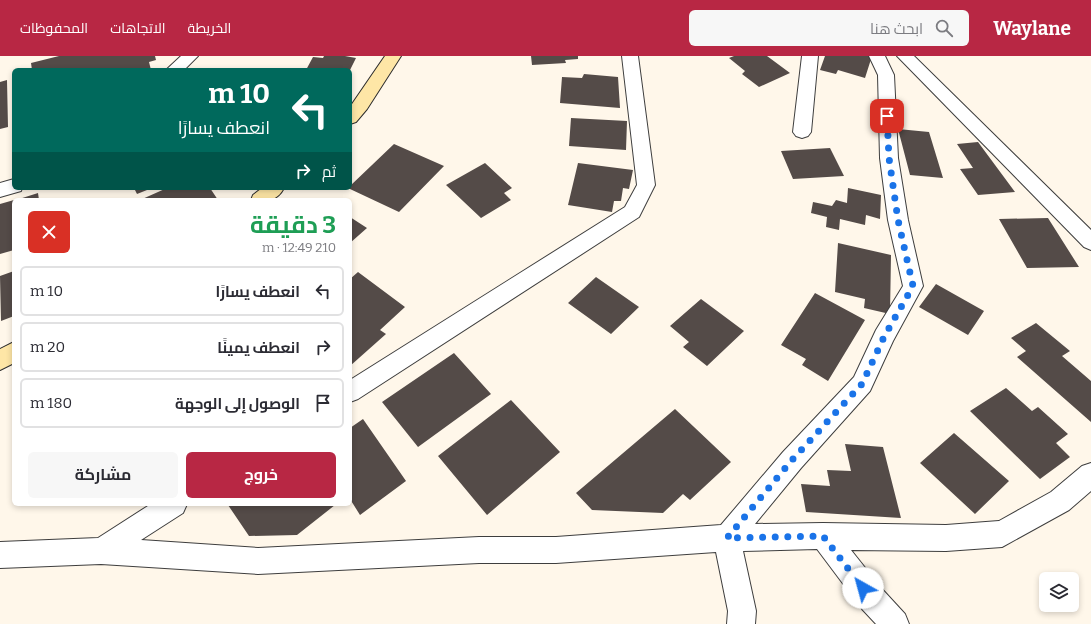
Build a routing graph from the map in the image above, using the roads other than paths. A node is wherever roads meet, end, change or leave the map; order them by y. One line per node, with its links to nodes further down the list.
1 (190, 56): 7 (street)
2 (393, 56): 8 (main road)
3 (630, 56): 17 (street)
4 (810, 56): 9 (street)
5 (877, 56): 21 (street)
6 (905, 56): 14 (street)
7 (176, 68)
8 (352, 116)
9 (802, 132)
10 (12, 187): 11 (street)
11 (0, 190)
12 (272, 190): 13 (main road)
13 (262, 198)
14 (1091, 242)
15 (12, 353): 16 (main road)
16 (0, 360)
17 (352, 391)
18 (1091, 475): 20 (street)
19 (171, 506): 22 (street)
20 (823, 536): 21 (street); 25 (street)
21 (727, 538): 22 (street); 24 (street)
22 (101, 551): 23 (street)
23 (0, 555)
24 (741, 624)
25 (895, 624)

